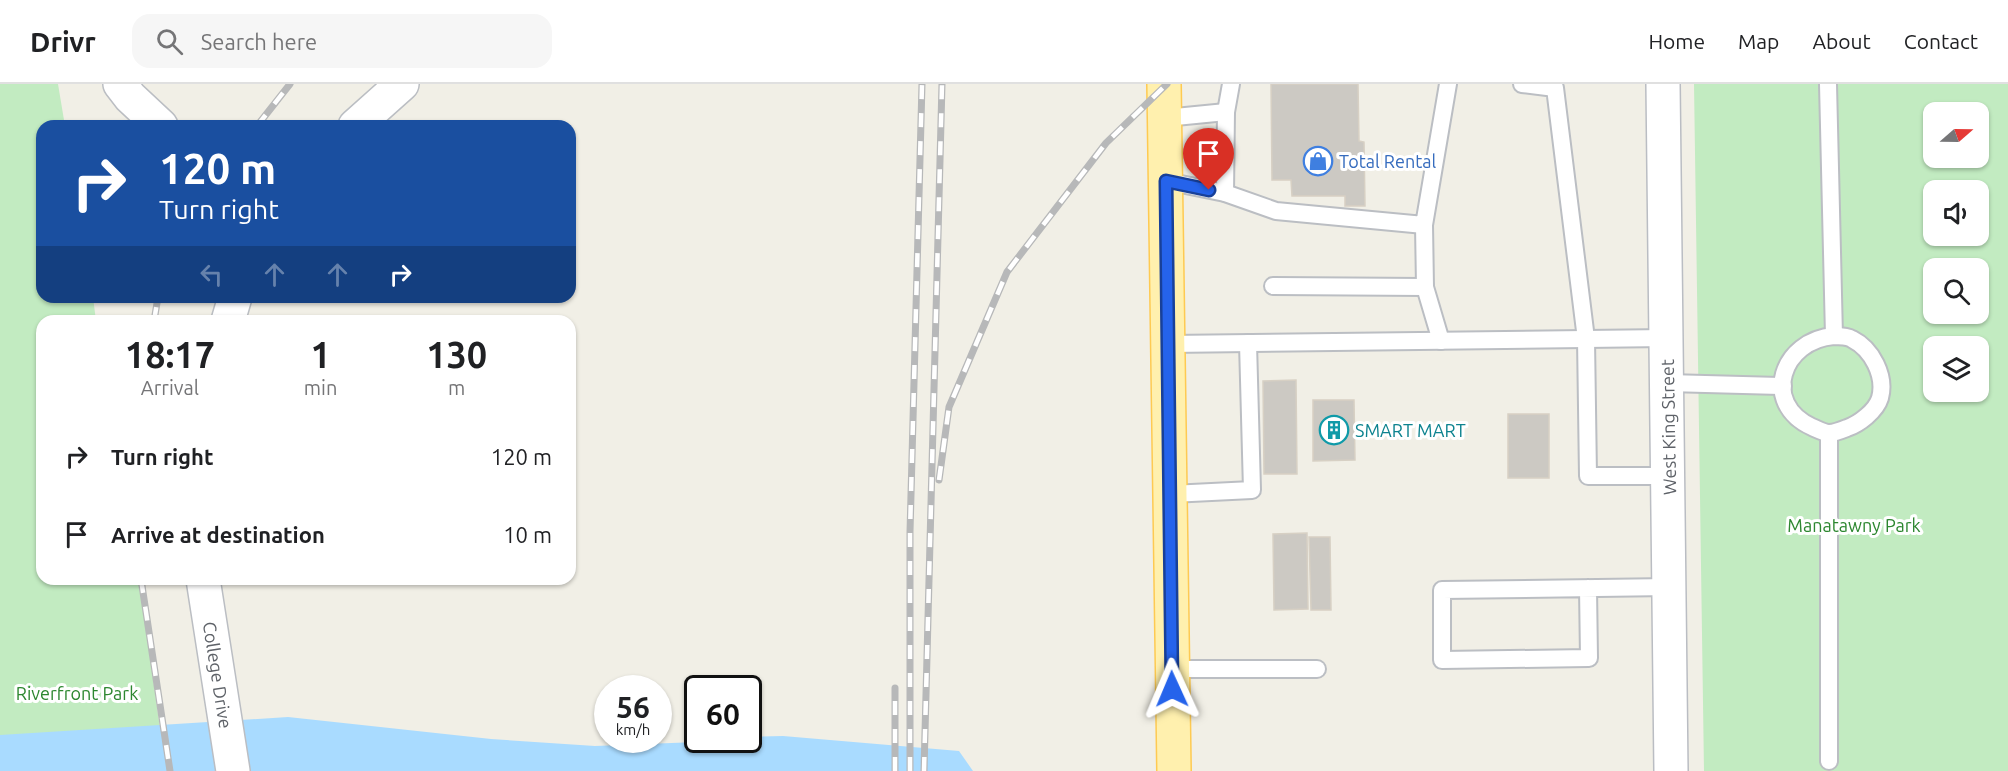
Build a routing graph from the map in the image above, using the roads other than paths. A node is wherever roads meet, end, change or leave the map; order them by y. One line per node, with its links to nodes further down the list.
1 (120, 84): 12 (main road)
2 (402, 84): 13 (main road)
3 (1164, 84): 11 (main road)
4 (1231, 84): 10 (lane)
5 (1448, 84): 16 (lane)
6 (1522, 84): 9 (lane)
7 (1663, 84): 20 (main road, West King Street)
8 (1828, 84): 19 (lane)
9 (1557, 86): 21 (lane)
10 (1226, 112): 11 (lane); 15 (lane)
11 (1165, 118): 14 (main road)
12 (155, 120)
13 (362, 120)
14 (1166, 181): 15 (lane); 24 (main road)
15 (1225, 193): 16 (lane)
16 (1424, 225): 18 (lane)
17 (1273, 286): 18 (lane)
18 (1425, 287): 22 (lane)
19 (1834, 336): 26 (lane); 27 (lane)
20 (1667, 338): 21 (lane); 25 (main road, West King Street)
21 (1586, 339): 22 (lane); 28 (lane)
22 (1441, 341): 23 (lane)
23 (1248, 343): 24 (lane); 29 (lane)
24 (1169, 344): 29 (main road)
25 (1668, 383): 26 (lane); 28 (main road, West King Street)
26 (1783, 386): 27 (lane)
27 (1829, 433): 35 (lane)
28 (1669, 476): 31 (main road, West King Street)
29 (1171, 494): 33 (main road)
30 (204, 585): 36 (main road, College Drive)
31 (1670, 587): 32 (lane); 38 (main road, West King Street)
32 (1588, 588): 32 (lane)
33 (1172, 669): 34 (lane); 37 (main road)
34 (1317, 669)
35 (1828, 761)
36 (233, 771)
37 (1174, 771)
38 (1671, 771)

